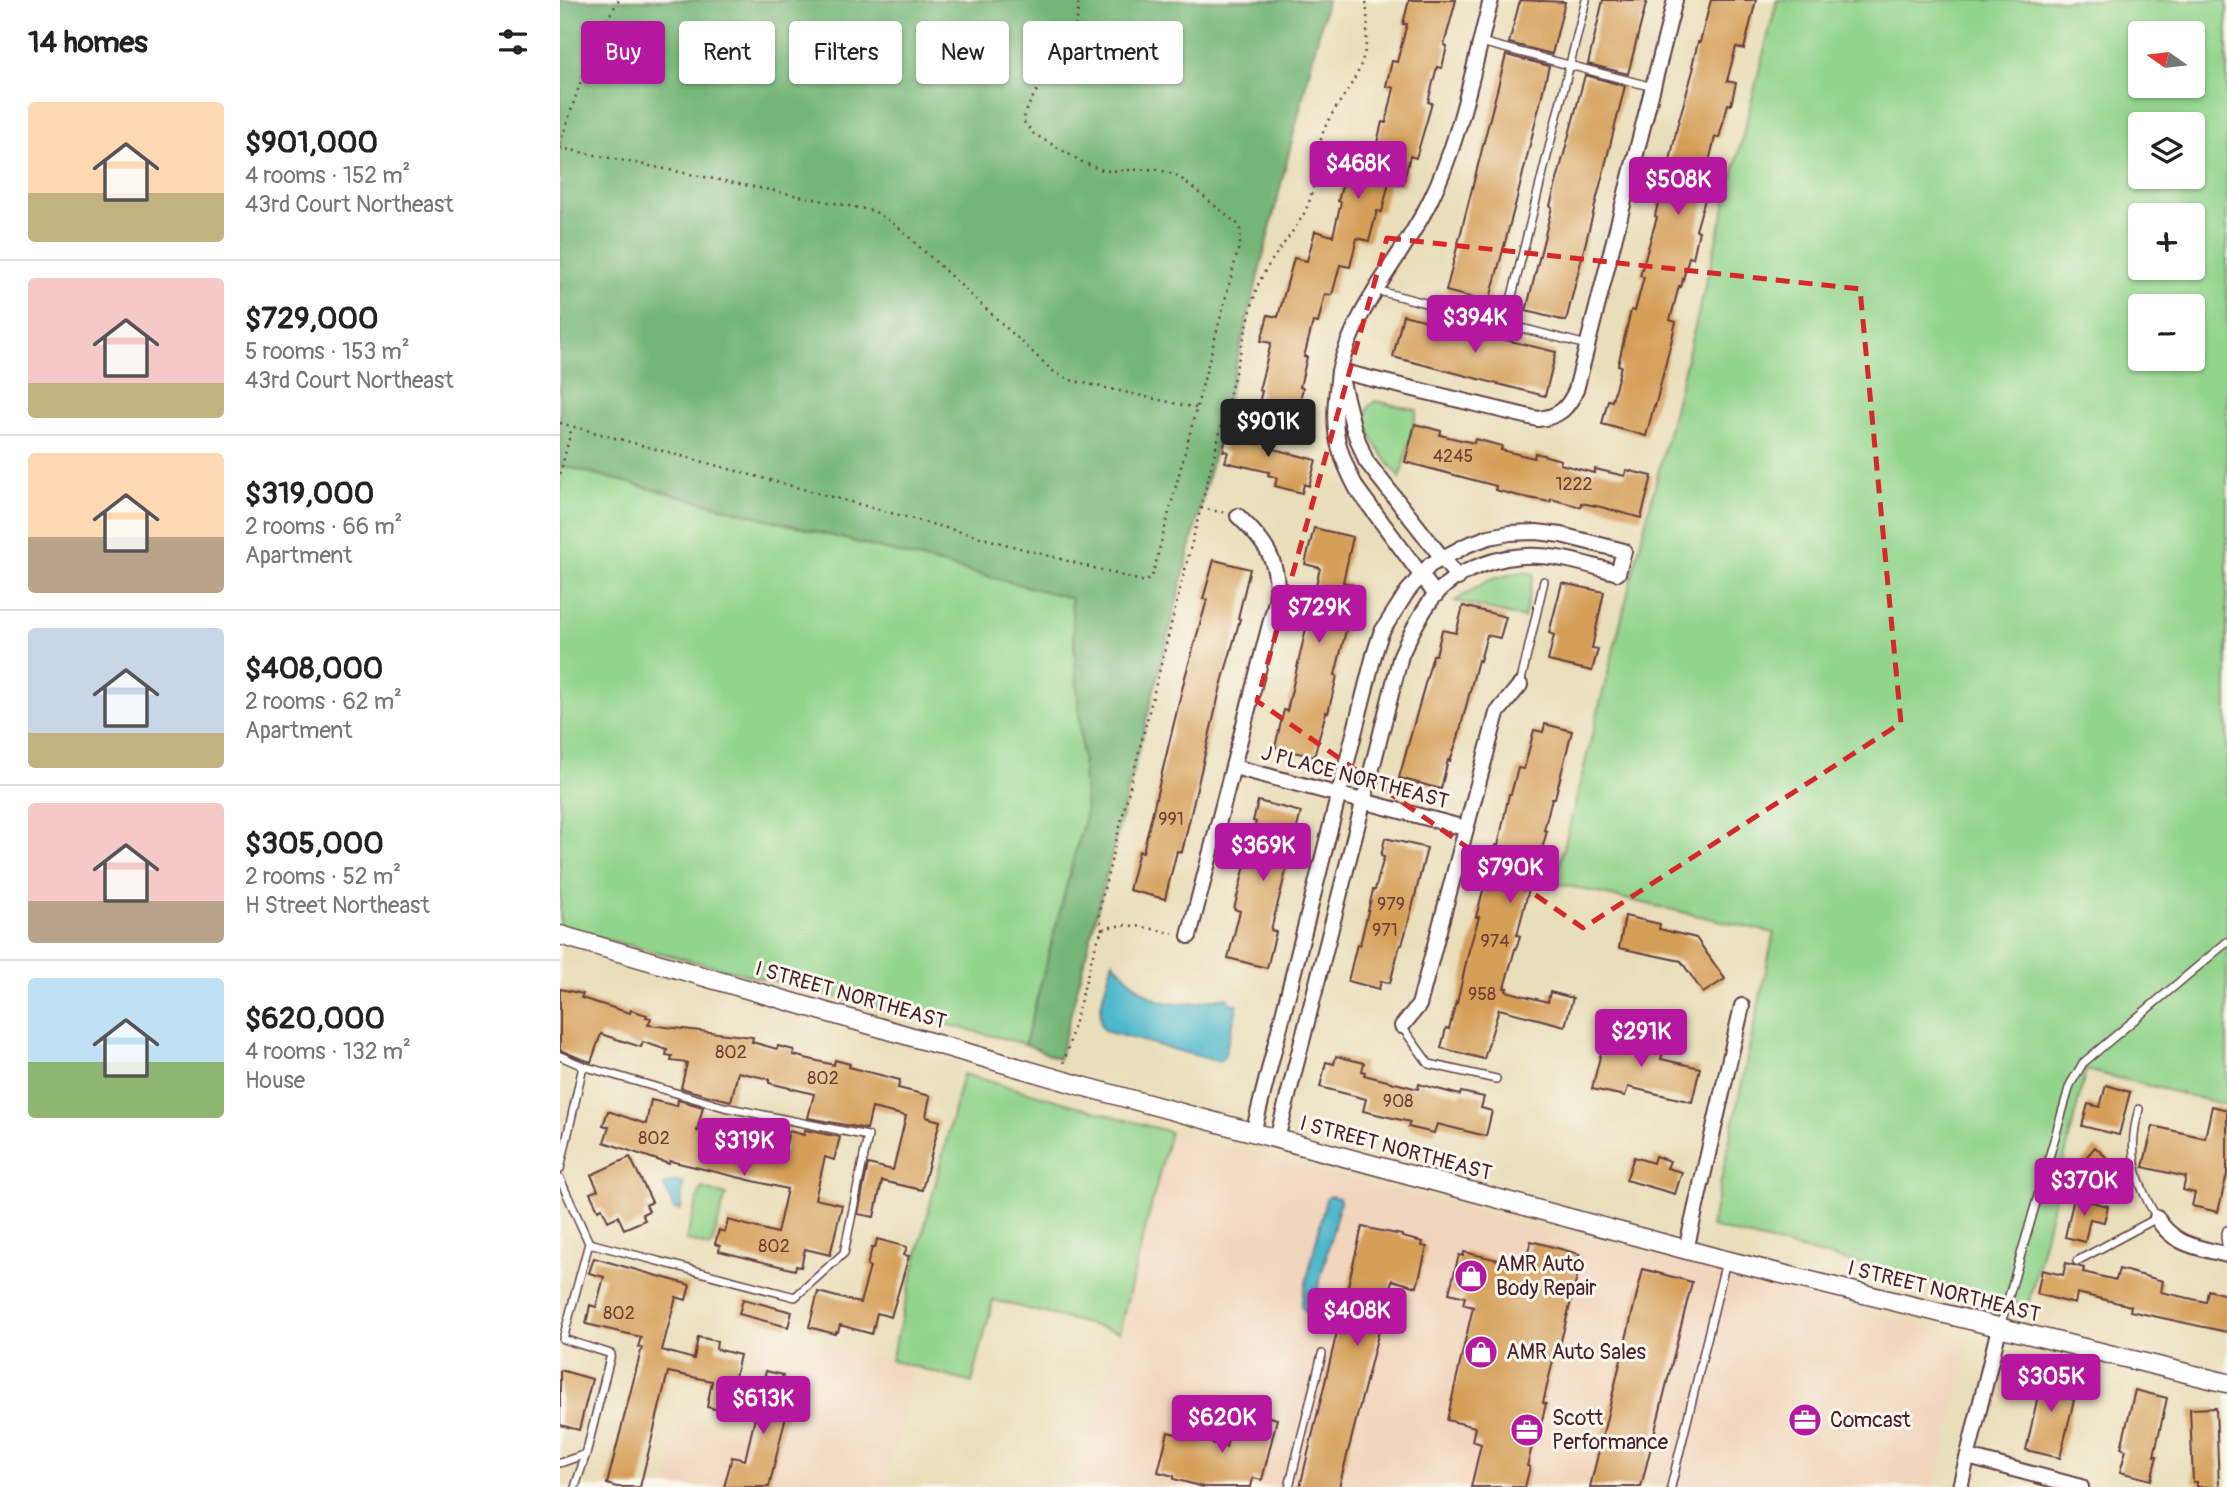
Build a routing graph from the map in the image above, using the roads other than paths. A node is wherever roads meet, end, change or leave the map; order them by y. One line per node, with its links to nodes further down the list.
1 (1491, 0): 4 (street)
2 (1587, 0): 5 (lane)
3 (1675, 0): 6 (street)
4 (1480, 42): 5 (lane); 7 (street)
5 (1570, 65): 6 (lane); 8 (lane)
6 (1653, 87): 9 (street)
7 (1375, 290): 8 (lane); 10 (street)
8 (1505, 324): 9 (lane)
9 (1587, 345): 10 (street)
10 (1339, 371): 12 (street); 12 (street)
11 (1238, 516): 17 (street)
12 (1431, 566): 13 (street); 13 (street); 15 (street); 18 (street)
13 (1452, 581): 15 (street)
14 (1544, 581): 16 (lane)
15 (1436, 595): 19 (street)
16 (1520, 685): 20 (street)
17 (1234, 767): 18 (street, J PLACE NORTHEAST); 22 (street)
18 (1338, 795): 19 (street, J PLACE NORTHEAST); 30 (street)
19 (1364, 802): 20 (street, J PLACE NORTHEAST); 31 (street)
20 (1465, 828): 25 (street)
21 (560, 935): 30 (street, I STREET NORTHEAST)
22 (1189, 936)
23 (2227, 942): 41 (lane)
24 (1742, 1006): 37 (street)
25 (1402, 1026): 28 (lane)
26 (560, 1056): 27 (lane)
27 (583, 1066): 32 (lane); 36 (lane)
28 (1496, 1079)
29 (2139, 1109): 34 (lane)
30 (1253, 1133): 31 (street, I STREET NORTHEAST)
31 (1277, 1139): 37 (street, I STREET NORTHEAST)
32 (560, 1169)
33 (560, 1179): 36 (lane)
34 (2157, 1218): 38 (street); 40 (lane)
35 (2227, 1230): 38 (lane)
36 (589, 1243): 44 (lane)
37 (1686, 1250): 39 (street, I STREET NORTHEAST)
38 (2227, 1253)
39 (1726, 1261): 41 (street, I STREET NORTHEAST); 49 (lane)
40 (2077, 1261)
41 (1999, 1328): 43 (street, I STREET NORTHEAST); 45 (street)
42 (1322, 1354): 48 (lane)
43 (2227, 1383)
44 (586, 1454): 46 (lane); 47 (lane)
45 (1968, 1457): 50 (street); 51 (street)
46 (560, 1464)
47 (575, 1487)
48 (1289, 1487)
49 (1671, 1487)
50 (1960, 1487)
51 (2081, 1487)

